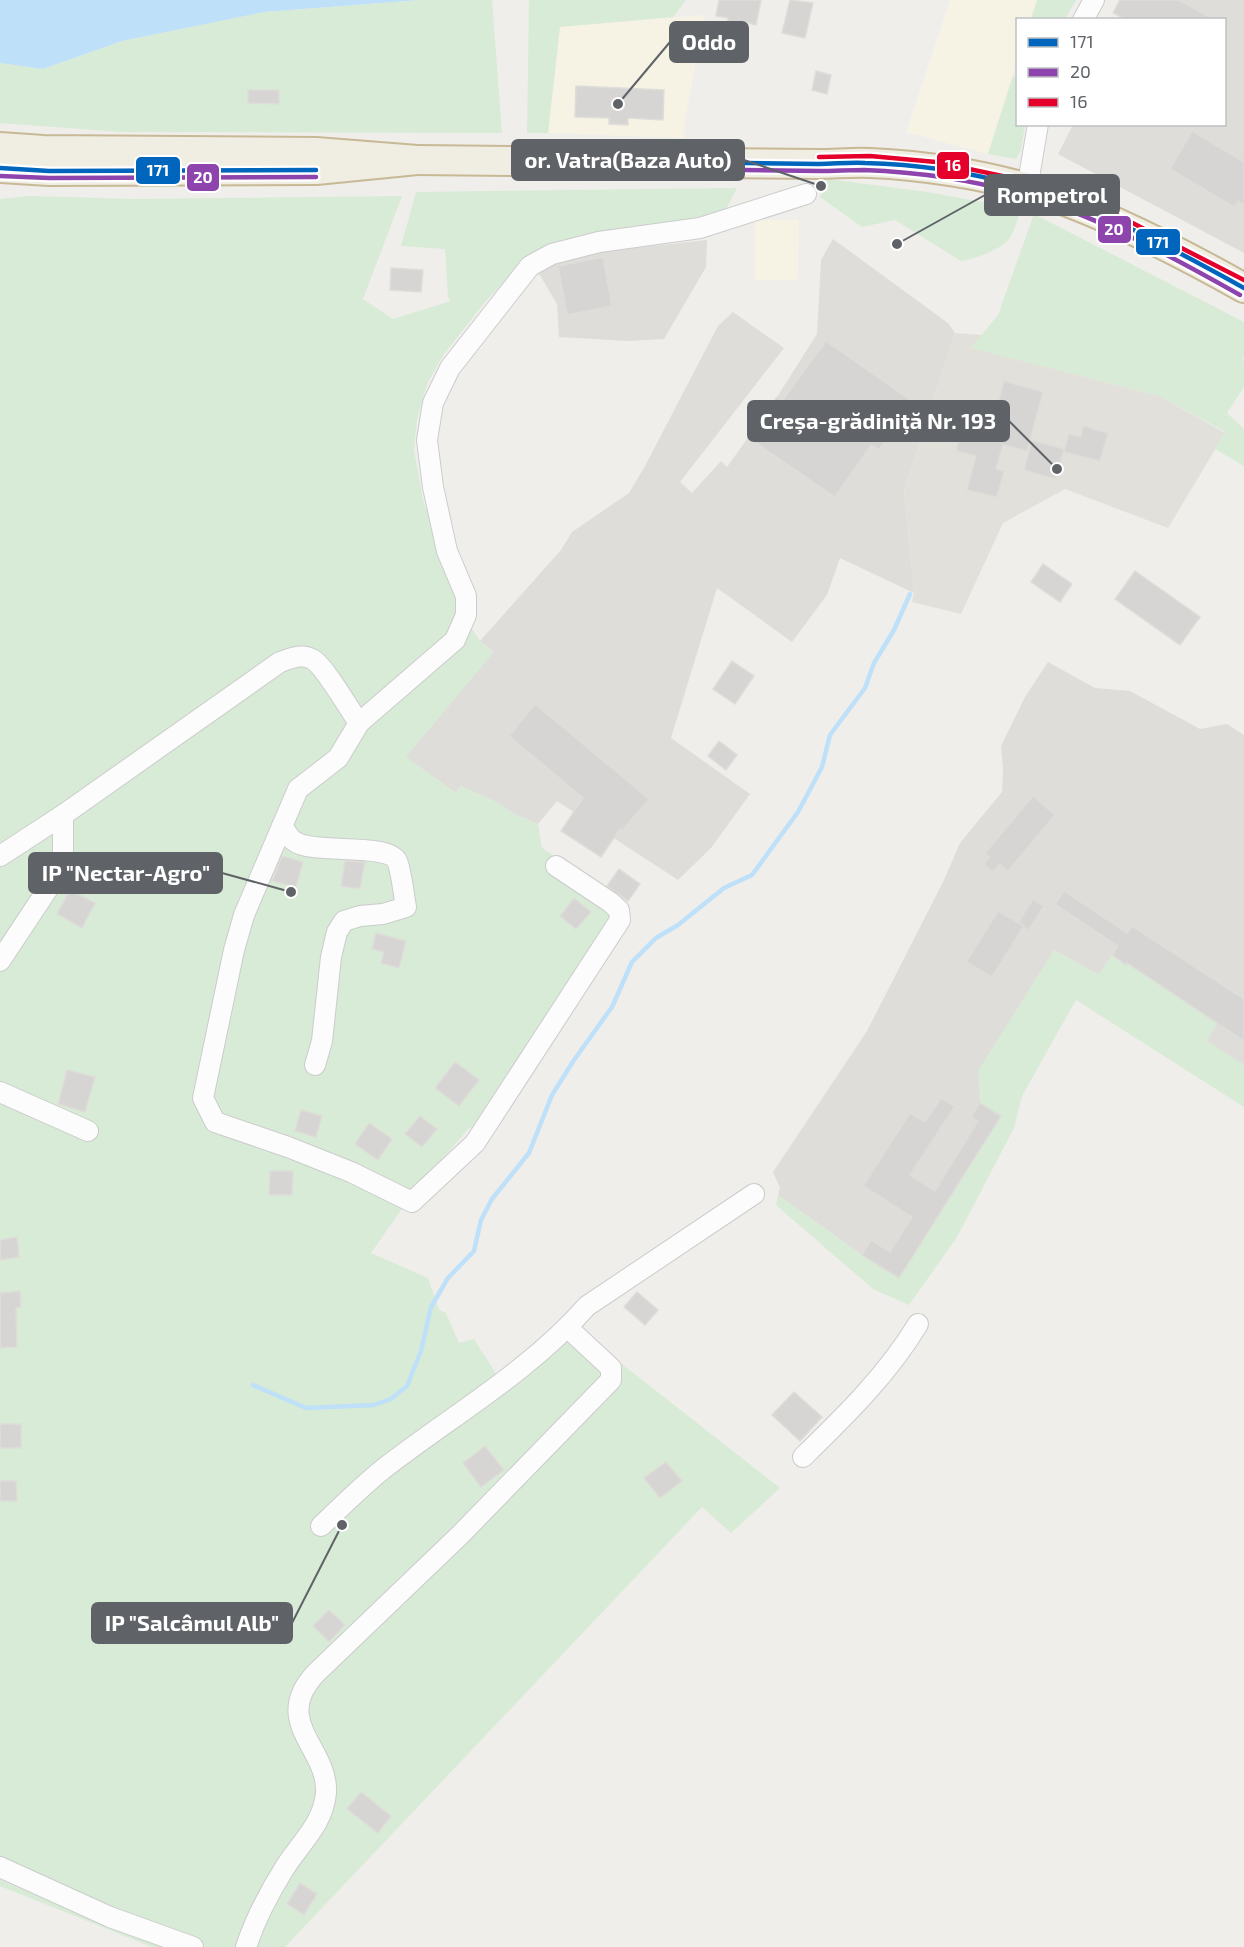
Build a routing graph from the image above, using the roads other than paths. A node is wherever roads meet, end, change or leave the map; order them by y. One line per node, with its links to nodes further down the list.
1 (1094, 0): 2 (street)
2 (1084, 18)
3 (1038, 126): 7 (street)
4 (0, 147): 5 (highway)
5 (417, 160): 6 (highway); 7 (highway)
6 (0, 168)
7 (1026, 189): 9 (highway)
8 (807, 194): 10 (street)
9 (1244, 288)
10 (359, 723): 11 (street); 12 (street)
11 (63, 815): 13 (street); 15 (street)
12 (282, 826): 14 (street); 16 (street)
13 (0, 856)
14 (556, 866)
15 (0, 961)
16 (315, 1065)
17 (0, 1092): 18 (street)
18 (88, 1131)
19 (754, 1194): 21 (street)
20 (918, 1324): 22 (street)
21 (568, 1328): 23 (street); 26 (street)
22 (802, 1457)
23 (321, 1526)
24 (0, 1867): 25 (street)
25 (194, 1947)
26 (246, 1947)

